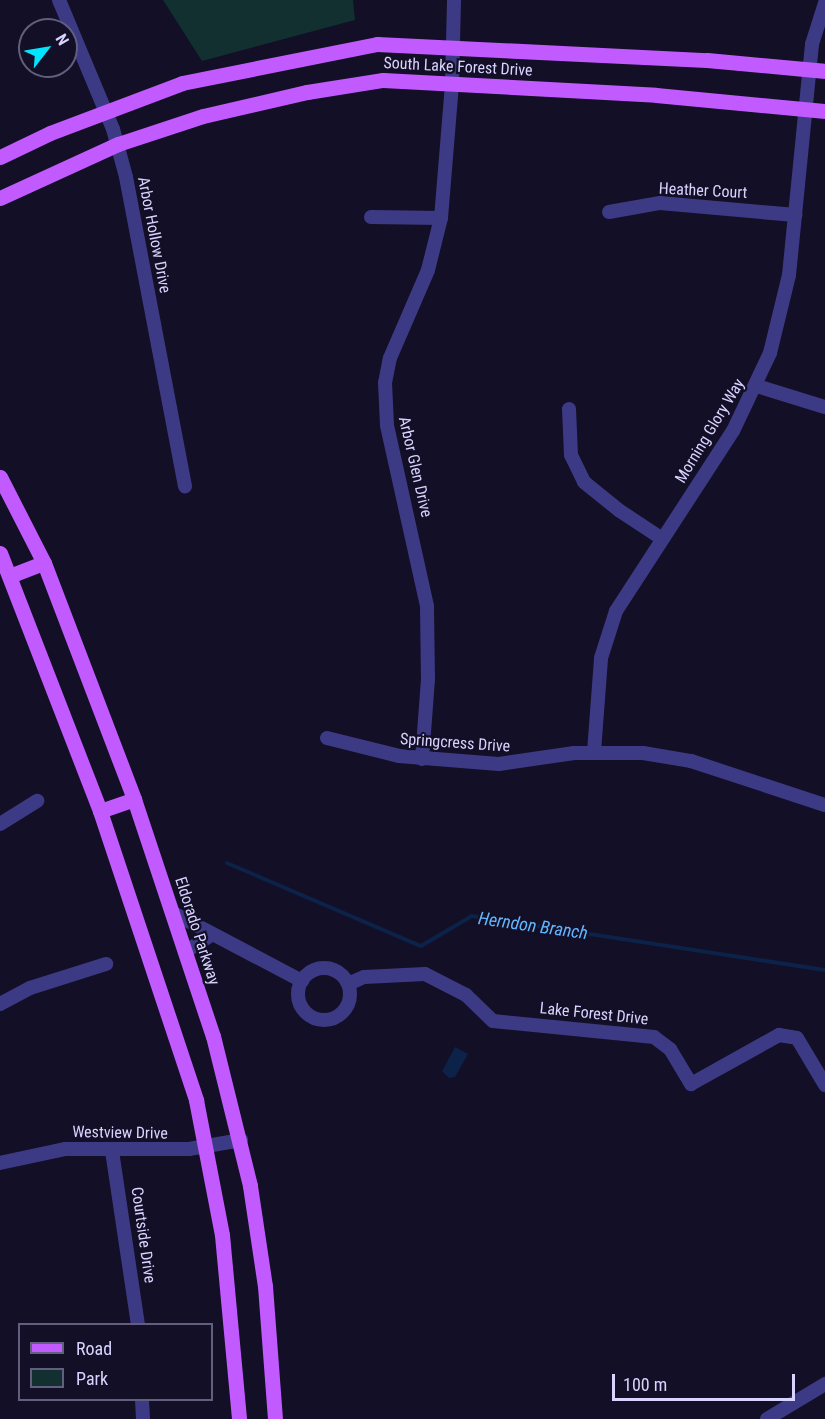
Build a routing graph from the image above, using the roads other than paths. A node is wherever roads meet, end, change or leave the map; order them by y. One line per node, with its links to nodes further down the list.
1 (59, 0): 8 (street, Arbor Hollow Drive)
2 (454, 0): 4 (street, Arbor Glen Drive)
3 (825, 3): 5 (street, Morning Glory Way)
4 (453, 46): 5 (main road, South Lake Forest Drive); 6 (street, Arbor Glen Drive); 8 (main road, South Lake Forest Drive)
5 (817, 70): 7 (street, Morning Glory Way)
6 (452, 82): 7 (main road, South Lake Forest Drive); 10 (main road, South Lake Forest Drive); 16 (street, Arbor Glen Drive)
7 (807, 109): 9 (main road, South Lake Forest Drive); 14 (street, Morning Glory Way)
8 (105, 111): 10 (street, Arbor Hollow Drive); 11 (main road, South Lake Forest Drive)
9 (825, 111)
10 (118, 144): 12 (main road, South Lake Forest Drive); 21 (street, Arbor Hollow Drive)
11 (0, 157)
12 (0, 198)
13 (609, 212): 14 (street, Heather Court)
14 (795, 215): 17 (street, Morning Glory Way)
15 (371, 217): 16 (street)
16 (441, 218): 28 (street, Arbor Glen Drive)
17 (757, 386): 18 (street); 22 (street, Morning Glory Way)
18 (825, 407)
19 (569, 409): 22 (street)
20 (0, 477): 24 (main road, Eldorado Parkway)
21 (185, 486)
22 (661, 538): 27 (street, Morning Glory Way)
23 (0, 553): 25 (main road)
24 (44, 563): 25 (main road); 29 (main road, Eldorado Parkway)
25 (12, 575): 32 (main road)
26 (327, 738): 28 (street, Springcress Drive)
27 (594, 752): 28 (street, Springcress Drive); 31 (street, Springcress Drive)
28 (422, 759)
29 (134, 799): 32 (main road); 34 (main road, Eldorado Parkway)
30 (37, 801): 33 (street)
31 (825, 805)
32 (100, 811): 43 (main road)
33 (0, 824)
34 (173, 913): 35 (street); 36 (main road, Eldorado Parkway)
35 (210, 936): 36 (street); 38 (street)
36 (185, 952): 42 (main road, Eldorado Parkway)
37 (106, 964): 40 (street)
38 (302, 981): 39 (street); 39 (street)
39 (348, 984): 41 (street, Lake Forest Drive)
40 (0, 1004)
41 (825, 1085)
42 (241, 1140): 43 (street, Westview Drive); 51 (main road, Eldorado Parkway)
43 (207, 1146): 44 (street, Westview Drive); 49 (main road)
44 (112, 1151): 45 (street, Westview Drive); 46 (street, Courtside Drive)
45 (0, 1162)
46 (138, 1323)
47 (825, 1384): 52 (street)
48 (142, 1401): 50 (street)
49 (239, 1418)
50 (143, 1419)
51 (275, 1419)
52 (767, 1419)

